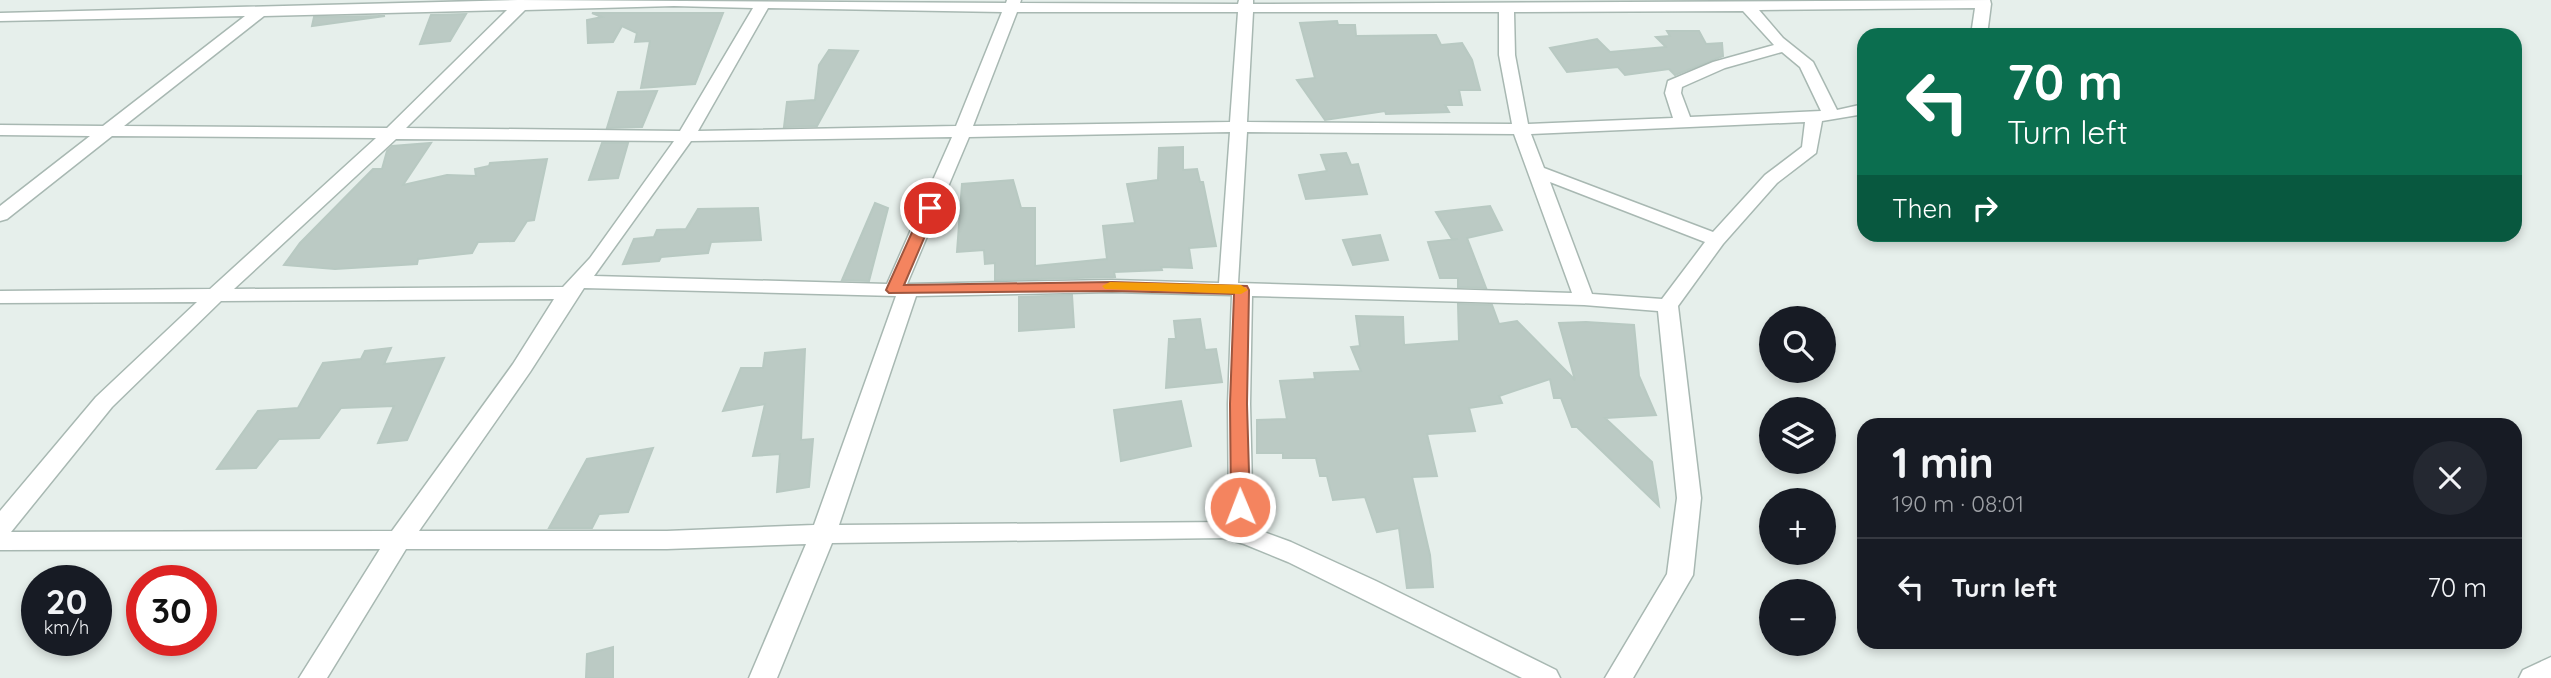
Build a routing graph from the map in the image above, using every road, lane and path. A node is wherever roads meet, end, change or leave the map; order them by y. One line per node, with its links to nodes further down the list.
1 (24, 0): 12 (street)
2 (275, 0): 11 (street)
3 (764, 2): 5 (street); 9 (street); 24 (street)
4 (1983, 2): 8 (street); 13 (street)
5 (523, 3): 11 (street); 23 (street)
6 (1245, 3): 7 (street); 9 (street); 18 (street)
7 (1484, 3): 10 (street)
8 (1744, 3): 10 (street); 14 (street)
9 (1013, 4): 21 (street)
10 (1506, 7): 20 (street)
11 (260, 11): 12 (street); 22 (street)
12 (0, 16)
13 (1980, 28)
14 (1784, 47): 16 (street); 17 (street)
15 (1857, 110): 16 (street)
16 (1823, 117): 17 (street); 27 (street)
17 (1683, 121): 20 (street)
18 (1238, 127): 20 (street); 21 (street); 29 (street)
19 (0, 130): 22 (street)
20 (1521, 130): 25 (street)
21 (963, 131): 24 (street); 30 (street)
22 (107, 132): 23 (street); 26 (street)
23 (391, 133): 24 (street); 31 (street)
24 (686, 136): 28 (street)
25 (1537, 171): 27 (street); 33 (street)
26 (0, 215)
27 (1716, 240): 34 (street)
28 (573, 288): 30 (street); 31 (street); 38 (street)
29 (1235, 289): 30 (street); 33 (street); 36 (street)
30 (901, 290): 37 (street)
31 (217, 294): 32 (street); 35 (street)
32 (0, 297)
33 (1584, 299): 34 (street)
34 (1668, 306): 44 (street)
35 (0, 528)
36 (1241, 532): 37 (street); 43 (street)
37 (824, 534): 38 (street); 42 (street)
38 (400, 539): 39 (street); 41 (street)
39 (0, 541)
40 (2551, 667): 45 (street)
41 (313, 678)
42 (763, 678)
43 (1546, 678)
44 (1619, 678)
45 (2533, 678)

